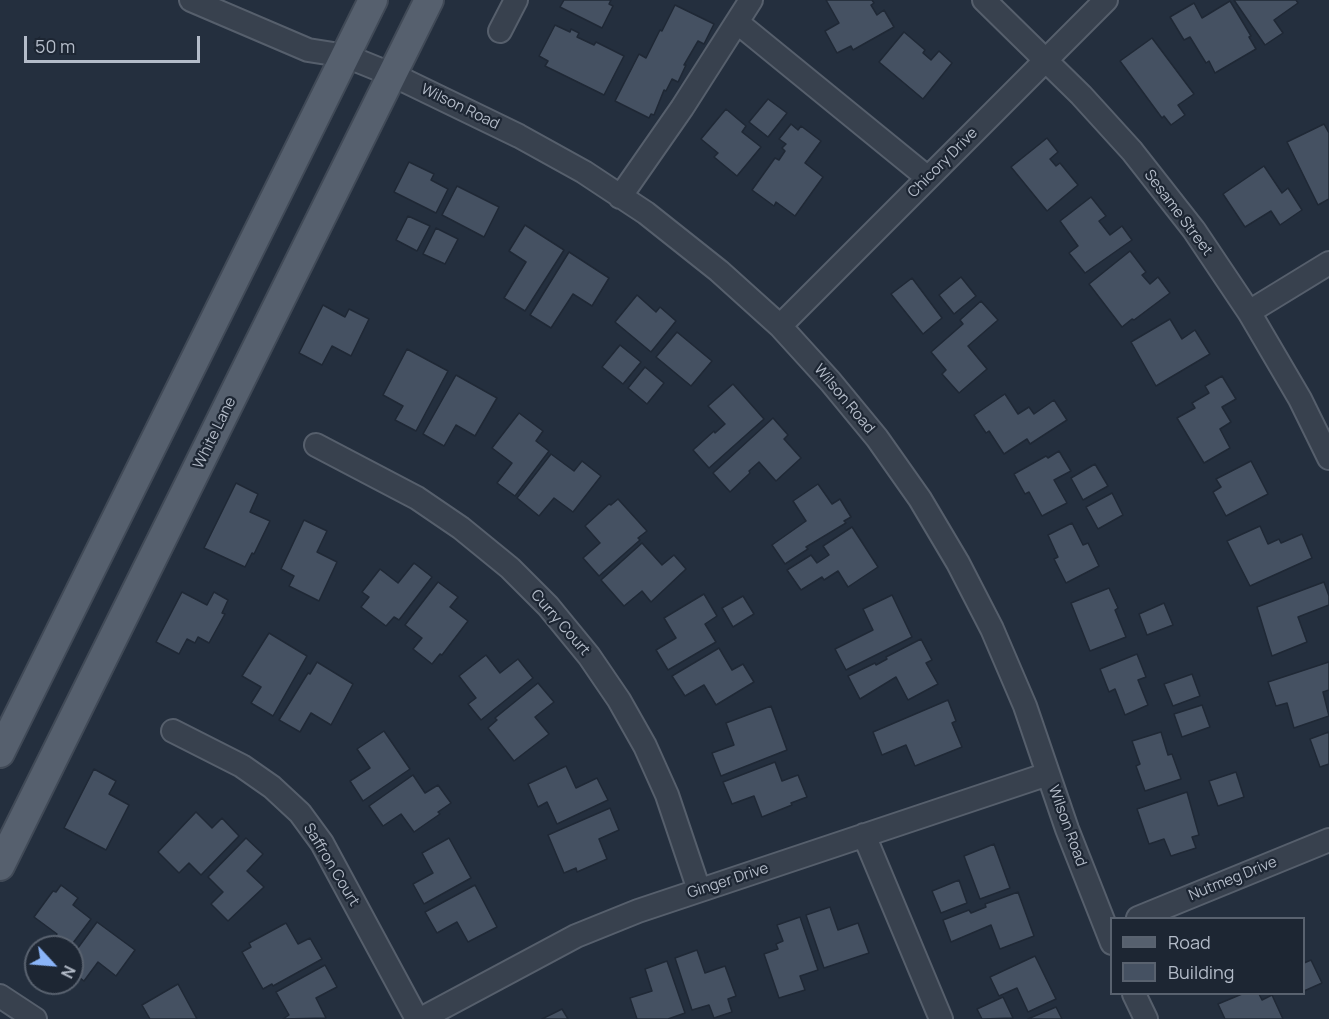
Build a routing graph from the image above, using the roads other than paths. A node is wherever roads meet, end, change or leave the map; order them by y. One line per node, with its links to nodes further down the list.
1 (191, 0): 10 (street, Wilson Road)
2 (373, 0): 10 (main road)
3 (429, 0): 12 (main road, White Lane)
4 (516, 0): 9 (street)
5 (751, 0): 8 (street)
6 (984, 0): 11 (street, Sesame Street)
7 (1106, 0): 11 (street, Chicory Drive)
8 (738, 23): 13 (street); 14 (street)
9 (500, 30)
10 (346, 56): 12 (street, Wilson Road); 21 (main road)
11 (1046, 59): 13 (street, Chicory Drive); 16 (street, Sesame Street)
12 (393, 75): 14 (street, Wilson Road); 25 (main road, White Lane)
13 (928, 178): 17 (street, Chicory Drive)
14 (620, 196): 17 (street, Wilson Road)
15 (1329, 263): 16 (street)
16 (1249, 312): 19 (street, Sesame Street)
17 (780, 326): 22 (street, Wilson Road)
18 (315, 445): 26 (street, Curry Court)
19 (1329, 458)
20 (173, 731): 32 (street, Saffron Court)
21 (0, 753)
22 (1048, 774): 23 (street, Ginger Drive); 28 (street, Wilson Road)
23 (864, 835): 26 (street, Ginger Drive); 33 (street)
24 (1329, 840): 27 (street, Nutmeg Drive)
25 (0, 866)
26 (699, 890): 32 (street, Ginger Drive)
27 (1140, 917)
28 (1110, 935)
29 (1135, 995): 34 (street)
30 (0, 996): 31 (street)
31 (35, 1019)
32 (419, 1019)
33 (941, 1019)
34 (1146, 1019)

